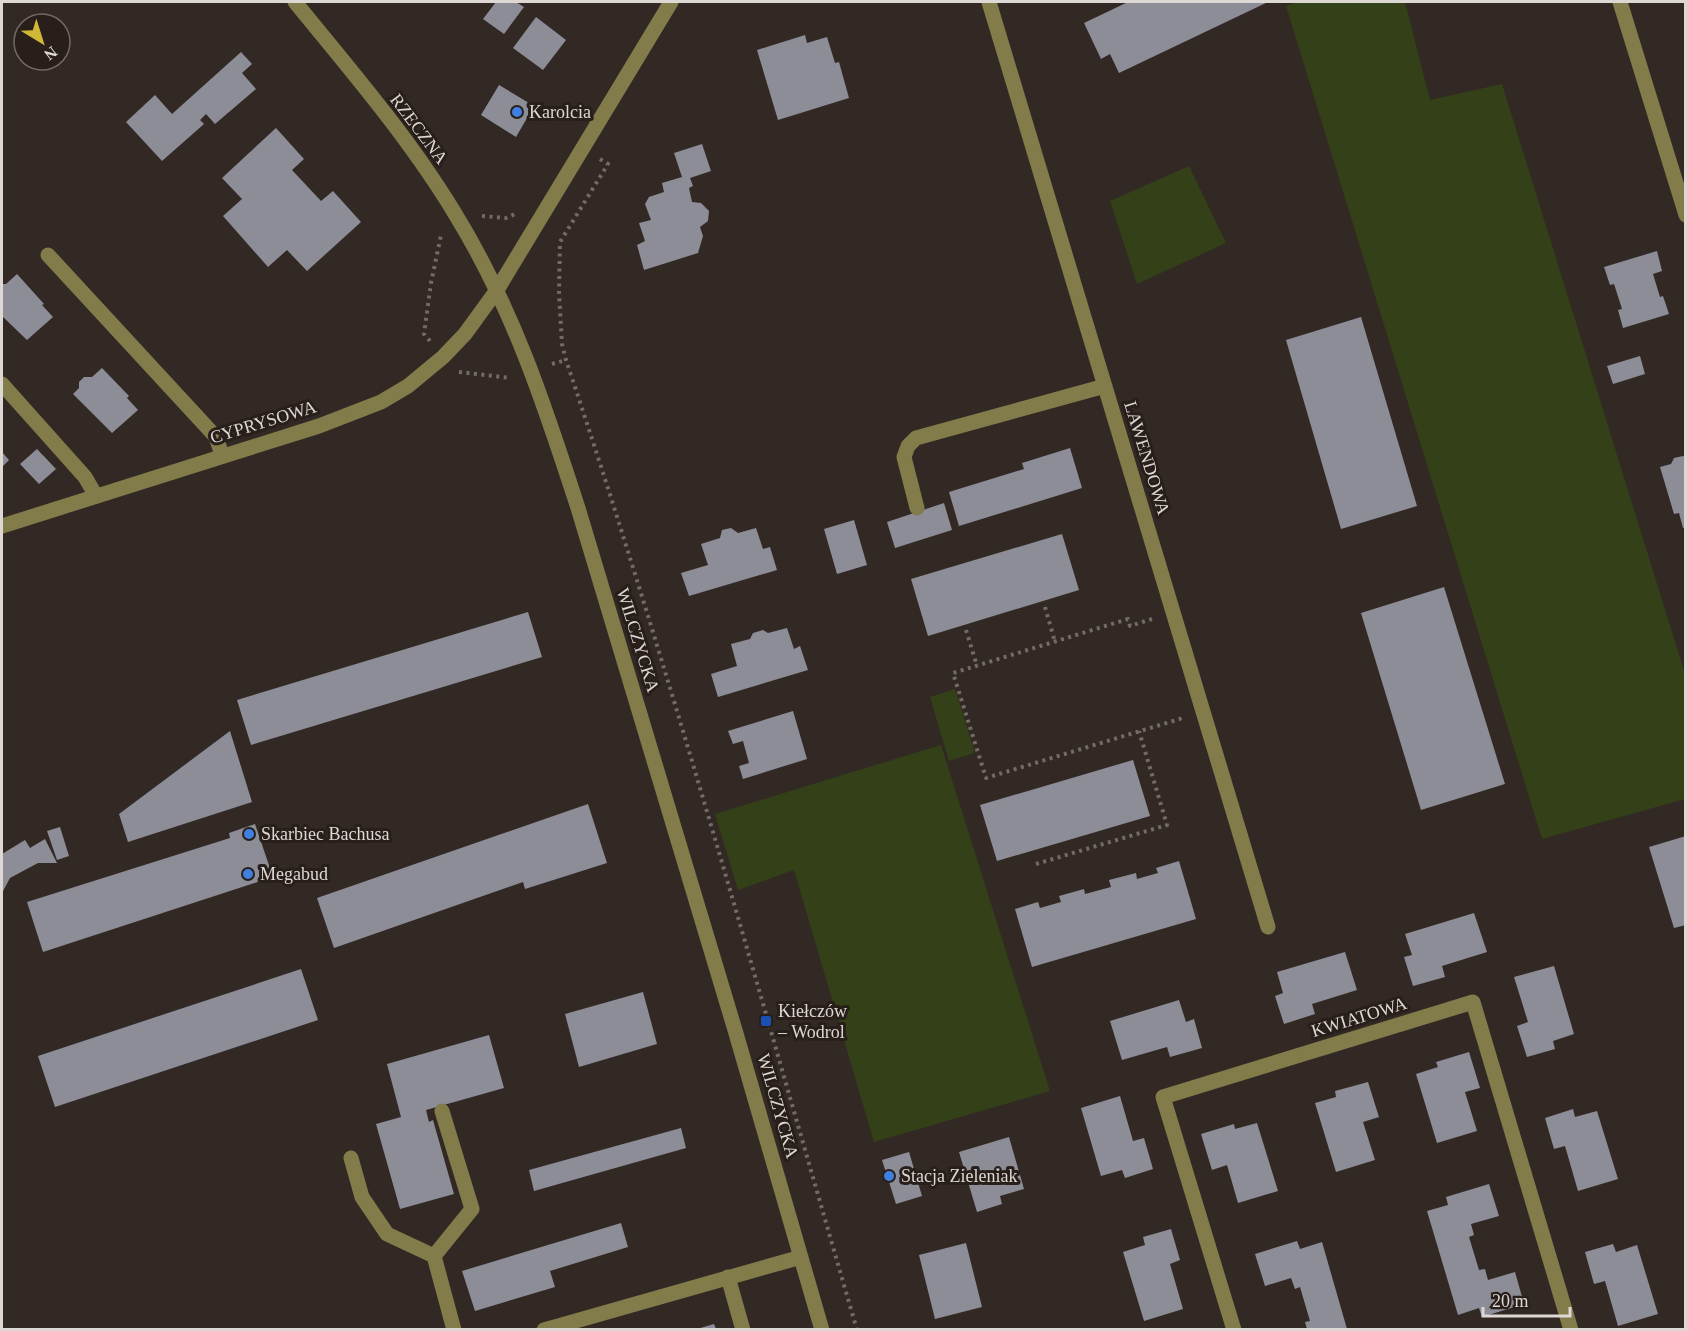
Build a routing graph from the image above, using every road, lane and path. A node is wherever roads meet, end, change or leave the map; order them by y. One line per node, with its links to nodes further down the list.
1 (295, 2): 10 (street, RZECZNA)
2 (671, 2): 5 (street)
3 (989, 2): 12 (street, LAWENDOWA)
4 (1620, 2): 8 (street)
5 (582, 147): 10 (street); 32 (path)
6 (475, 209): 7 (path)
7 (521, 212)
8 (1686, 215)
9 (48, 255): 13 (street)
10 (497, 291): 13 (street, CYPRYSOWA); 29 (street, WILCZYCKA)
11 (2, 384): 14 (street)
12 (1105, 386): 15 (street); 18 (street, LAWENDOWA)
13 (222, 455): 14 (street, CYPRYSOWA)
14 (96, 496): 16 (street, CYPRYSOWA)
15 (917, 508)
16 (2, 526)
17 (1045, 608): 20 (path)
18 (1173, 612): 20 (path); 22 (street, LAWENDOWA)
19 (966, 630): 21 (path)
20 (1055, 642): 21 (path)
21 (977, 666): 23 (path)
22 (1203, 712): 23 (path); 25 (street, LAWENDOWA)
23 (1139, 731): 24 (path)
24 (1036, 864)
25 (1268, 927)
26 (442, 1111): 28 (street)
27 (351, 1158): 28 (street)
28 (434, 1256): 33 (street)
29 (801, 1257): 30 (street); 36 (street, WILCZYCKA)
30 (728, 1277): 34 (street); 35 (street)
31 (850, 1328): 32 (path)
32 (857, 1328)
33 (454, 1329)
34 (544, 1329)
35 (743, 1329)
36 (822, 1329)
37 (1234, 1329): 38 (street, KWIATOWA)
38 (1571, 1329)

